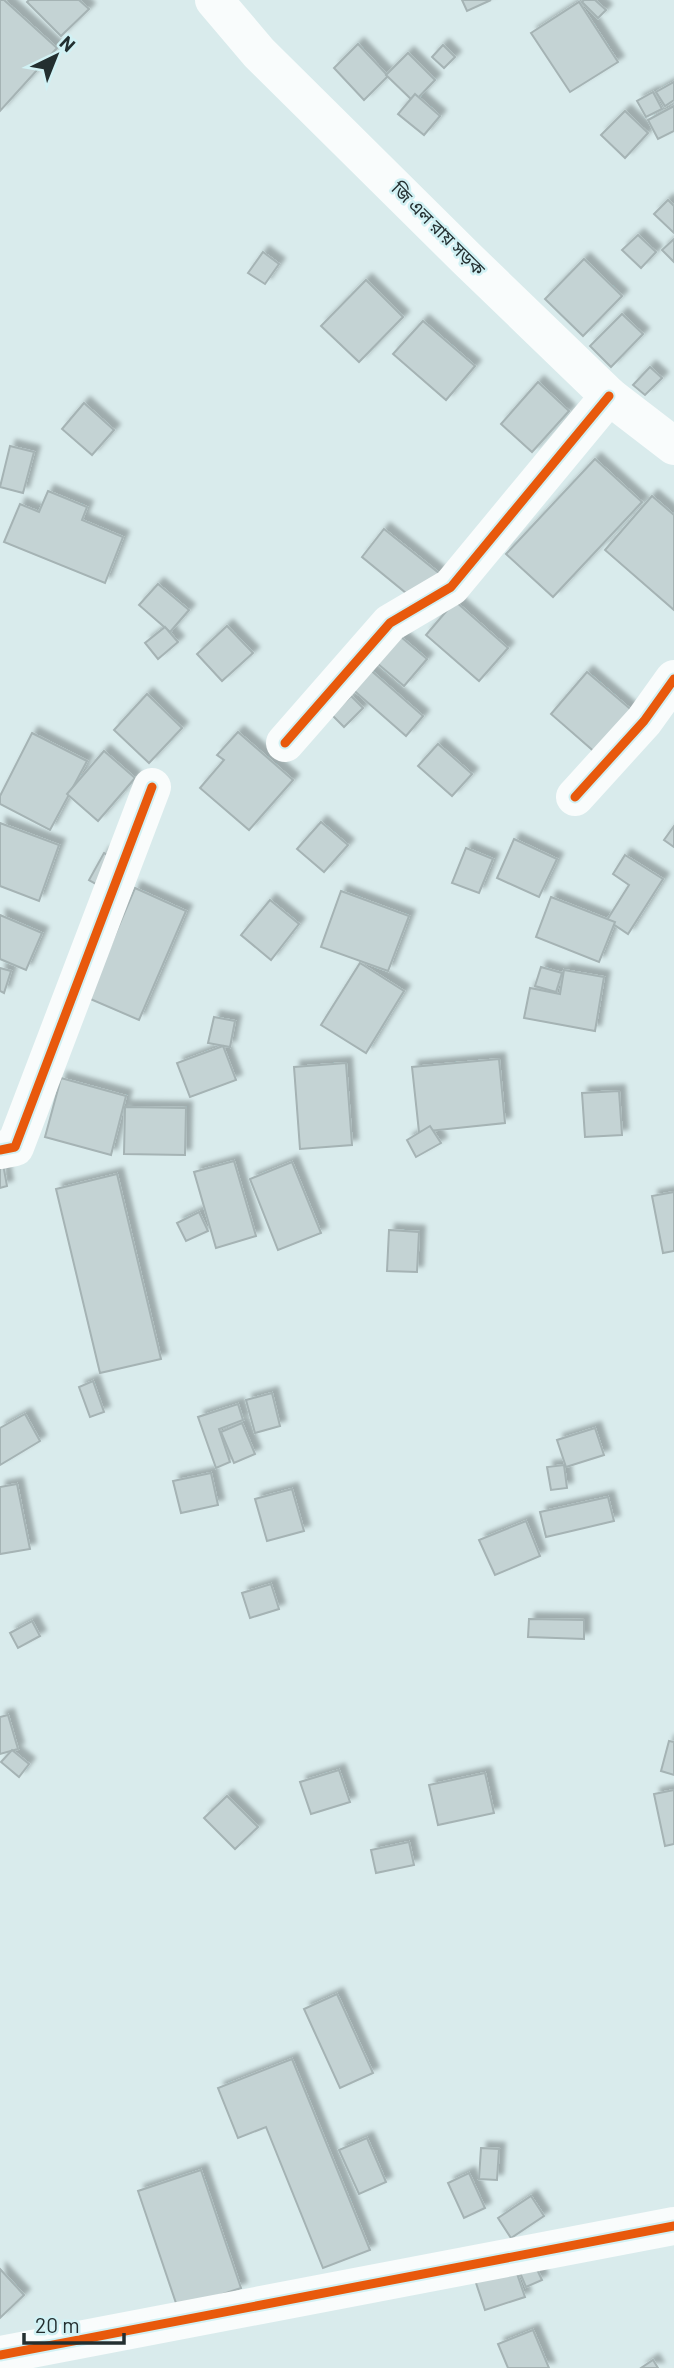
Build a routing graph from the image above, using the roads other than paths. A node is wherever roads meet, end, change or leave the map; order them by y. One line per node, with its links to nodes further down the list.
1 (214, 0): 2 (street, জি এল রায় সড়ক)
2 (609, 396): 3 (street, জি এল রায় সড়ক); 5 (street)
3 (674, 446)
4 (674, 679): 7 (street)
5 (285, 743)
6 (152, 787): 8 (street)
7 (575, 797)
8 (0, 1150)
9 (674, 2226): 10 (street)
10 (0, 2355)

